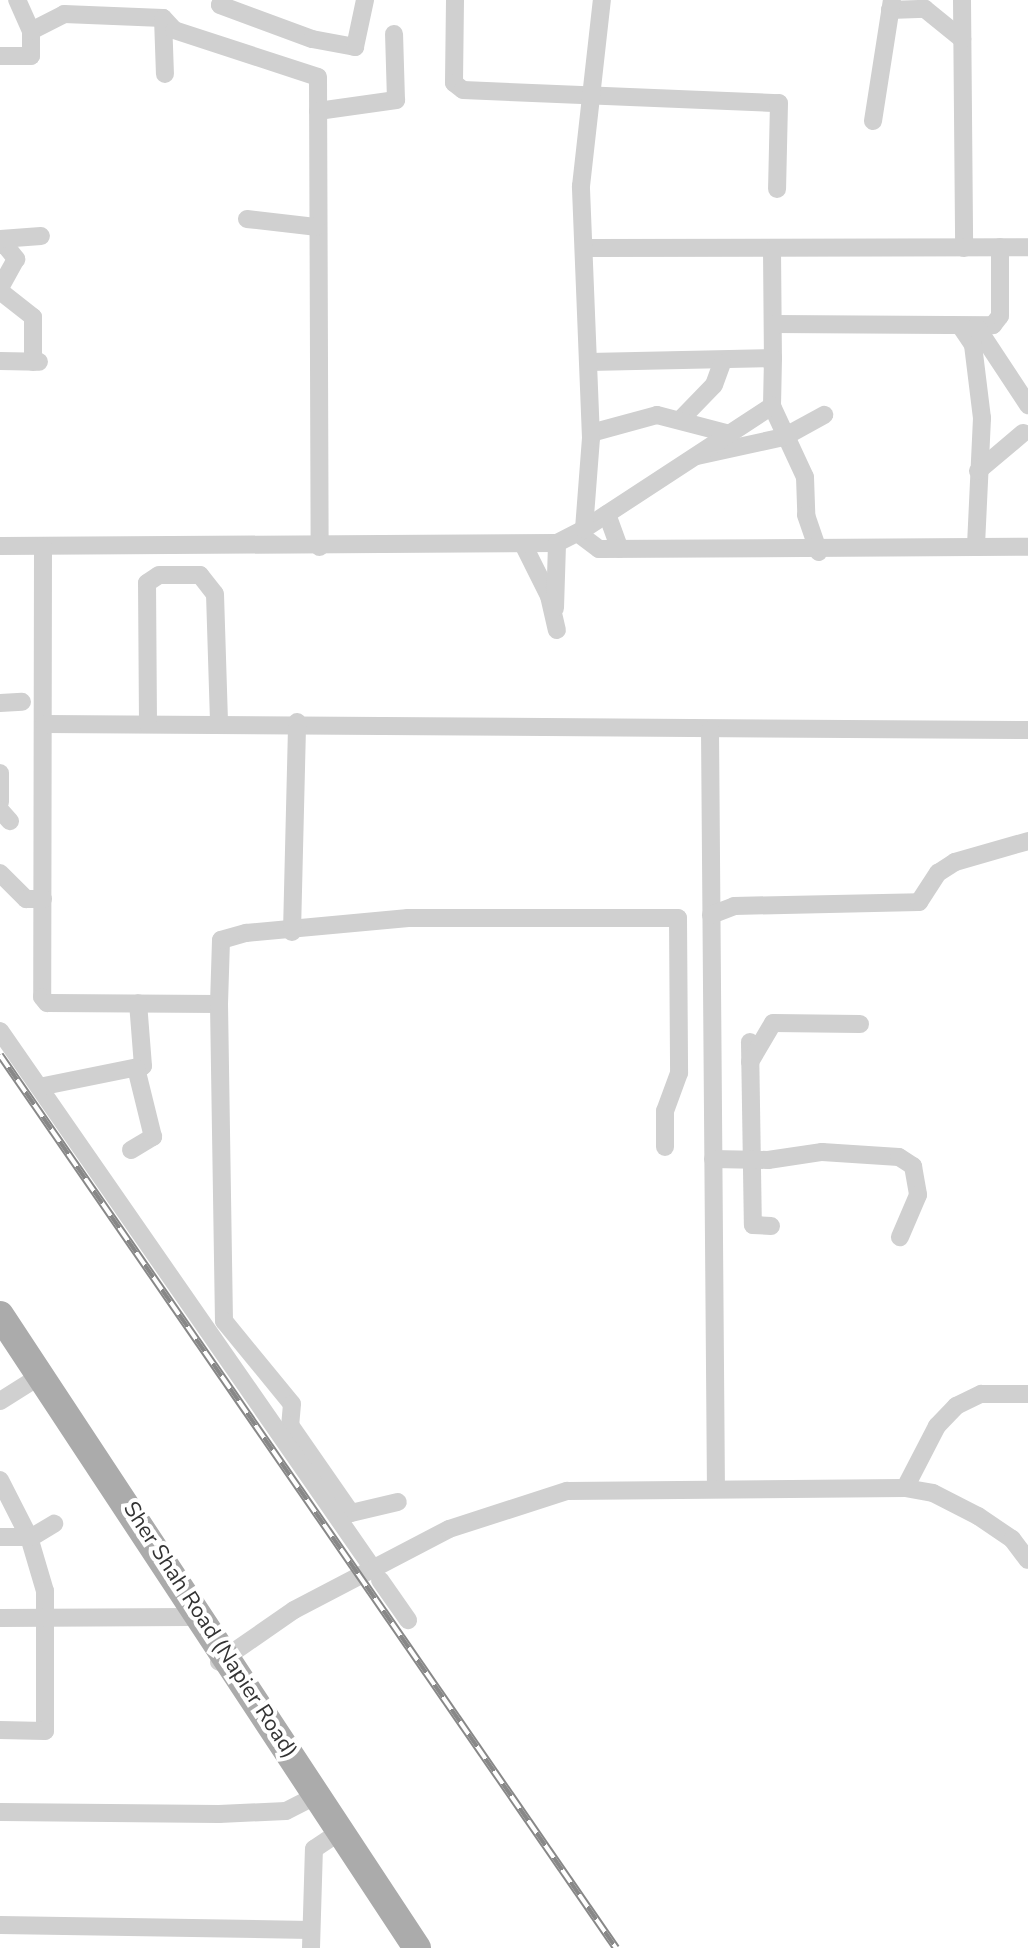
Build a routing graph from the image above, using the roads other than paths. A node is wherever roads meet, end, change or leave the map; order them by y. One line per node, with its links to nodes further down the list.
1 (17, 0): 12 (street)
2 (222, 0): 11 (street)
3 (365, 0): 11 (street)
4 (455, 0): 18 (street)
5 (602, 0): 18 (street)
6 (962, 0): 14 (street)
7 (926, 4): 8 (street); 14 (street)
8 (891, 5): 20 (street)
9 (63, 7): 10 (street); 12 (street)
10 (163, 18): 15 (street); 17 (street)
11 (264, 21): 15 (street)
12 (31, 31): 16 (street)
13 (394, 34): 19 (street)
14 (962, 39): 29 (street)
15 (252, 53): 19 (street)
16 (0, 56)
17 (165, 74)
18 (596, 96): 21 (street); 28 (street)
19 (318, 111): 23 (street)
20 (873, 121)
21 (777, 189)
22 (247, 219): 23 (street)
23 (316, 227): 55 (street)
24 (41, 236): 25 (street)
25 (0, 239): 31 (street)
26 (1000, 247): 27 (street); 29 (street); 33 (street)
27 (1028, 247)
28 (586, 248): 30 (street); 36 (street)
29 (964, 248): 30 (street)
30 (772, 250): 32 (street)
31 (0, 290): 35 (street)
32 (773, 324): 33 (street); 34 (street)
33 (969, 326): 38 (street); 47 (street)
34 (773, 358): 37 (street); 39 (street)
35 (0, 361)
36 (589, 362): 37 (street); 42 (street)
37 (722, 363): 41 (street)
38 (1028, 405)
39 (772, 406): 44 (street); 45 (street)
40 (824, 415): 45 (street)
41 (681, 419): 42 (street); 44 (street)
42 (591, 433): 49 (street)
43 (1023, 433): 47 (street)
44 (730, 434): 46 (street)
45 (784, 437): 46 (street); 58 (street)
46 (687, 457): 48 (street)
47 (978, 471): 54 (street)
48 (607, 514): 49 (street); 57 (street)
49 (581, 531): 50 (street); 57 (street)
50 (557, 543): 51 (street); 51 (street)
51 (523, 544): 55 (street)
52 (0, 546): 53 (street)
53 (43, 546): 55 (street); 62 (street)
54 (976, 546): 56 (street); 58 (street)
55 (320, 547)
56 (1028, 547)
57 (620, 549): 58 (street)
58 (819, 552)
59 (22, 702): 60 (street)
60 (0, 703)
61 (297, 722): 64 (street); 65 (street); 74 (street)
62 (44, 724): 63 (street); 72 (street)
63 (148, 724): 64 (street); 64 (street)
64 (219, 724)
65 (710, 730): 66 (street); 73 (street)
66 (1028, 730)
67 (0, 773): 68 (street)
68 (0, 802)
69 (1028, 841): 73 (street)
70 (0, 873): 71 (street)
71 (7, 895): 72 (street)
72 (43, 899): 75 (street)
73 (711, 915): 85 (street)
74 (292, 932): 76 (street); 83 (street)
75 (138, 1003): 76 (street); 81 (street)
76 (219, 1004): 97 (street)
77 (860, 1024): 80 (street)
78 (0, 1031): 82 (street)
79 (750, 1042): 80 (street)
80 (750, 1062): 86 (street)
81 (136, 1068): 82 (street); 84 (street)
82 (39, 1087): 102 (street)
83 (665, 1147)
84 (131, 1150)
85 (713, 1159): 86 (street); 96 (street)
86 (750, 1159): 87 (street); 88 (street)
87 (771, 1226)
88 (900, 1237)
89 (0, 1315): 91 (main road, Sher Shah Road (Napier Road))
90 (0, 1336): 91 (main road, Sher Shah Road (Napier Road))
91 (44, 1394): 93 (street); 104 (main road, Sher Shah Road (Napier Road)); 108 (main road, Sher Shah Road (Napier Road))
92 (1028, 1394): 95 (street)
93 (0, 1401)
94 (0, 1480): 100 (street)
95 (905, 1488): 96 (street); 101 (street)
96 (716, 1489): 108 (street)
97 (398, 1502)
98 (54, 1524): 100 (street)
99 (0, 1537): 100 (street)
100 (29, 1537): 106 (street)
101 (1028, 1560)
102 (369, 1563)
103 (380, 1580): 107 (street)
104 (190, 1617): 106 (street); 108 (main road, Sher Shah Road (Napier Road))
105 (0, 1618): 106 (street)
106 (45, 1618): 109 (street)
107 (408, 1620)
108 (223, 1658): 110 (main road, Sher Shah Road (Napier Road)); 114 (main road, Sher Shah Road (Napier Road))
109 (0, 1730)
110 (306, 1801): 111 (street); 112 (main road, Sher Shah Road (Napier Road))
111 (0, 1812)
112 (329, 1839): 114 (main road, Sher Shah Road (Napier Road)); 115 (street)
113 (0, 1925): 115 (street)
114 (396, 1932): 116 (main road, Sher Shah Road (Napier Road))
115 (311, 1939)
116 (417, 1948)

